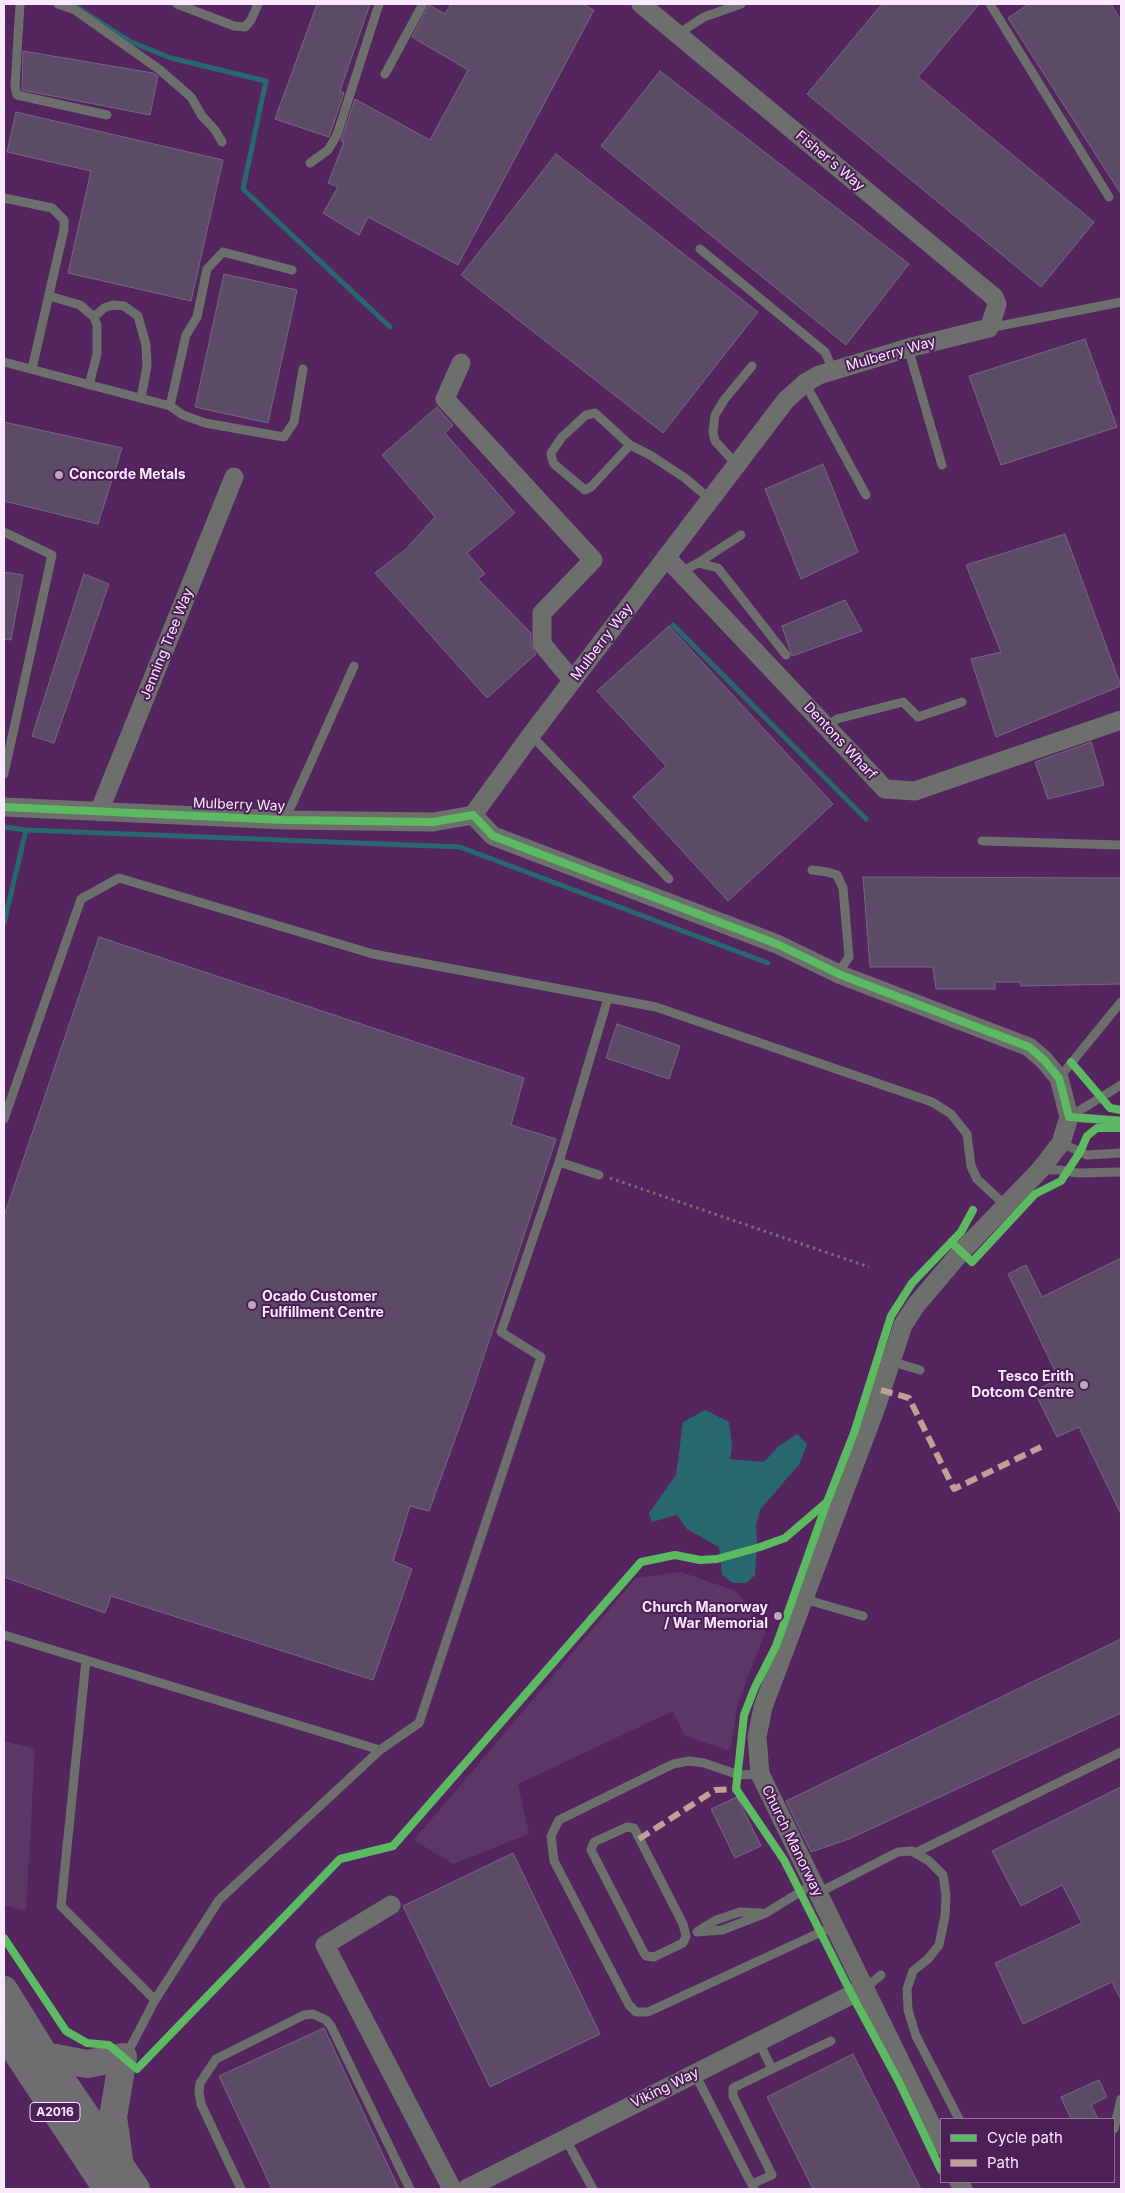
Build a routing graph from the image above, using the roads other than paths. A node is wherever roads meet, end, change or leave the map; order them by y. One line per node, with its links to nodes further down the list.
1 (20, 4): 12 (lane)
2 (58, 4): 13 (lane)
3 (176, 4): 4 (lane)
4 (258, 4)
5 (379, 4): 14 (lane)
6 (423, 4): 11 (lane)
7 (641, 4): 10 (street, Fisher's Way)
8 (741, 4): 10 (lane)
9 (990, 4): 15 (lane)
10 (678, 34): 22 (street, Fisher's Way)
11 (385, 74)
12 (108, 115)
13 (222, 142)
14 (310, 163)
15 (1109, 197)
16 (4, 198): 19 (lane)
17 (700, 249): 29 (lane)
18 (292, 270): 33 (lane)
19 (49, 296): 21 (lane); 27 (lane)
20 (1121, 302): 22 (lane, Mulberry Way)
21 (94, 317): 31 (lane); 32 (lane)
22 (989, 328): 23 (street, Mulberry Way)
23 (908, 348): 29 (street, Mulberry Way); 36 (lane)
24 (4, 362): 27 (lane)
25 (461, 363): 47 (street)
26 (752, 366): 35 (lane)
27 (32, 369): 31 (lane)
28 (303, 369): 33 (lane)
29 (833, 370): 30 (street, Mulberry Way)
30 (805, 383): 35 (street, Mulberry Way); 38 (lane)
31 (89, 385): 32 (lane)
32 (141, 398): 33 (lane)
33 (170, 406)
34 (630, 444): 34 (lane); 39 (lane)
35 (737, 465): 39 (street, Mulberry Way)
36 (942, 465)
37 (234, 477): 55 (street, Jenning Tree Way)
38 (866, 495)
39 (711, 500): 42 (street, Mulberry Way)
40 (4, 532): 52 (lane)
41 (741, 535): 43 (lane)
42 (666, 557): 44 (street, Dentons Wharf); 47 (street, Mulberry Way)
43 (698, 563): 44 (lane); 45 (lane)
44 (680, 572): 50 (street, Dentons Wharf)
45 (786, 655)
46 (354, 666): 57 (lane)
47 (572, 680): 51 (street, Mulberry Way)
48 (962, 702): 50 (lane)
49 (1121, 720): 50 (street, Dentons Wharf)
50 (827, 727)
51 (531, 735): 56 (street, Mulberry Way); 61 (lane)
52 (4, 770): 53 (lane)
53 (4, 774)
54 (4, 807): 55 (street, Mulberry Way)
55 (99, 812): 57 (street, Mulberry Way)
56 (473, 815): 57 (street, Mulberry Way); 62 (street)
57 (286, 820)
58 (982, 841): 59 (lane)
59 (1121, 845)
60 (812, 870): 62 (lane)
61 (669, 879)
62 (838, 973): 65 (street)
63 (608, 998): 68 (lane); 72 (lane); 76 (lane)
64 (1121, 1002): 65 (lane)
65 (1058, 1078): 67 (street)
66 (1121, 1085): 67 (lane)
67 (1069, 1117): 69 (lane); 70 (street)
68 (4, 1119)
69 (1121, 1121)
70 (1061, 1143): 71 (lane); 73 (street, Church Manorway)
71 (1121, 1153)
72 (559, 1162): 75 (lane); 83 (lane)
73 (1040, 1170): 74 (lane); 76 (street, Church Manorway)
74 (1121, 1172)
75 (599, 1175)
76 (1004, 1205): 77 (street, Church Manorway)
77 (890, 1361): 78 (lane); 79 (street, Church Manorway)
78 (920, 1370)
79 (804, 1599): 80 (lane); 85 (street, Church Manorway)
80 (863, 1616)
81 (4, 1635): 82 (lane)
82 (86, 1660): 83 (lane); 94 (lane)
83 (380, 1750): 94 (lane)
84 (1121, 1752): 86 (lane)
85 (760, 1774): 87 (street, Church Manorway); 89 (lane)
86 (915, 1853): 87 (lane); 103 (lane)
87 (815, 1889): 89 (street, Church Manorway); 90 (lane)
88 (391, 1905): 114 (street)
89 (834, 1926): 92 (street, Church Manorway)
90 (686, 1936): 90 (lane)
91 (881, 1975): 92 (lane)
92 (865, 1988): 97 (street, Viking Way); 106 (street, Church Manorway)
93 (4, 1990): 98 (main road, A2016)
94 (155, 2000): 99 (lane)
95 (4, 2034): 110 (main road, A2016)
96 (831, 2041): 100 (lane)
97 (759, 2042): 100 (lane); 101 (street, Viking Way)
98 (46, 2056): 99 (main road); 107 (main road, A2016)
99 (122, 2057): 107 (main road)
100 (772, 2070): 108 (lane)
101 (695, 2074): 105 (street, Viking Way); 108 (lane)
102 (1121, 2099): 104 (lane)
103 (958, 2118)
104 (1115, 2125)
105 (565, 2138): 109 (street, Viking Way); 115 (lane)
106 (940, 2143)
107 (120, 2166): 111 (main road, A2016)
108 (753, 2187)
109 (470, 2188)
110 (107, 2189)
111 (136, 2189)
112 (241, 2189): 113 (lane)
113 (410, 2189)
114 (452, 2189)
115 (593, 2189)

